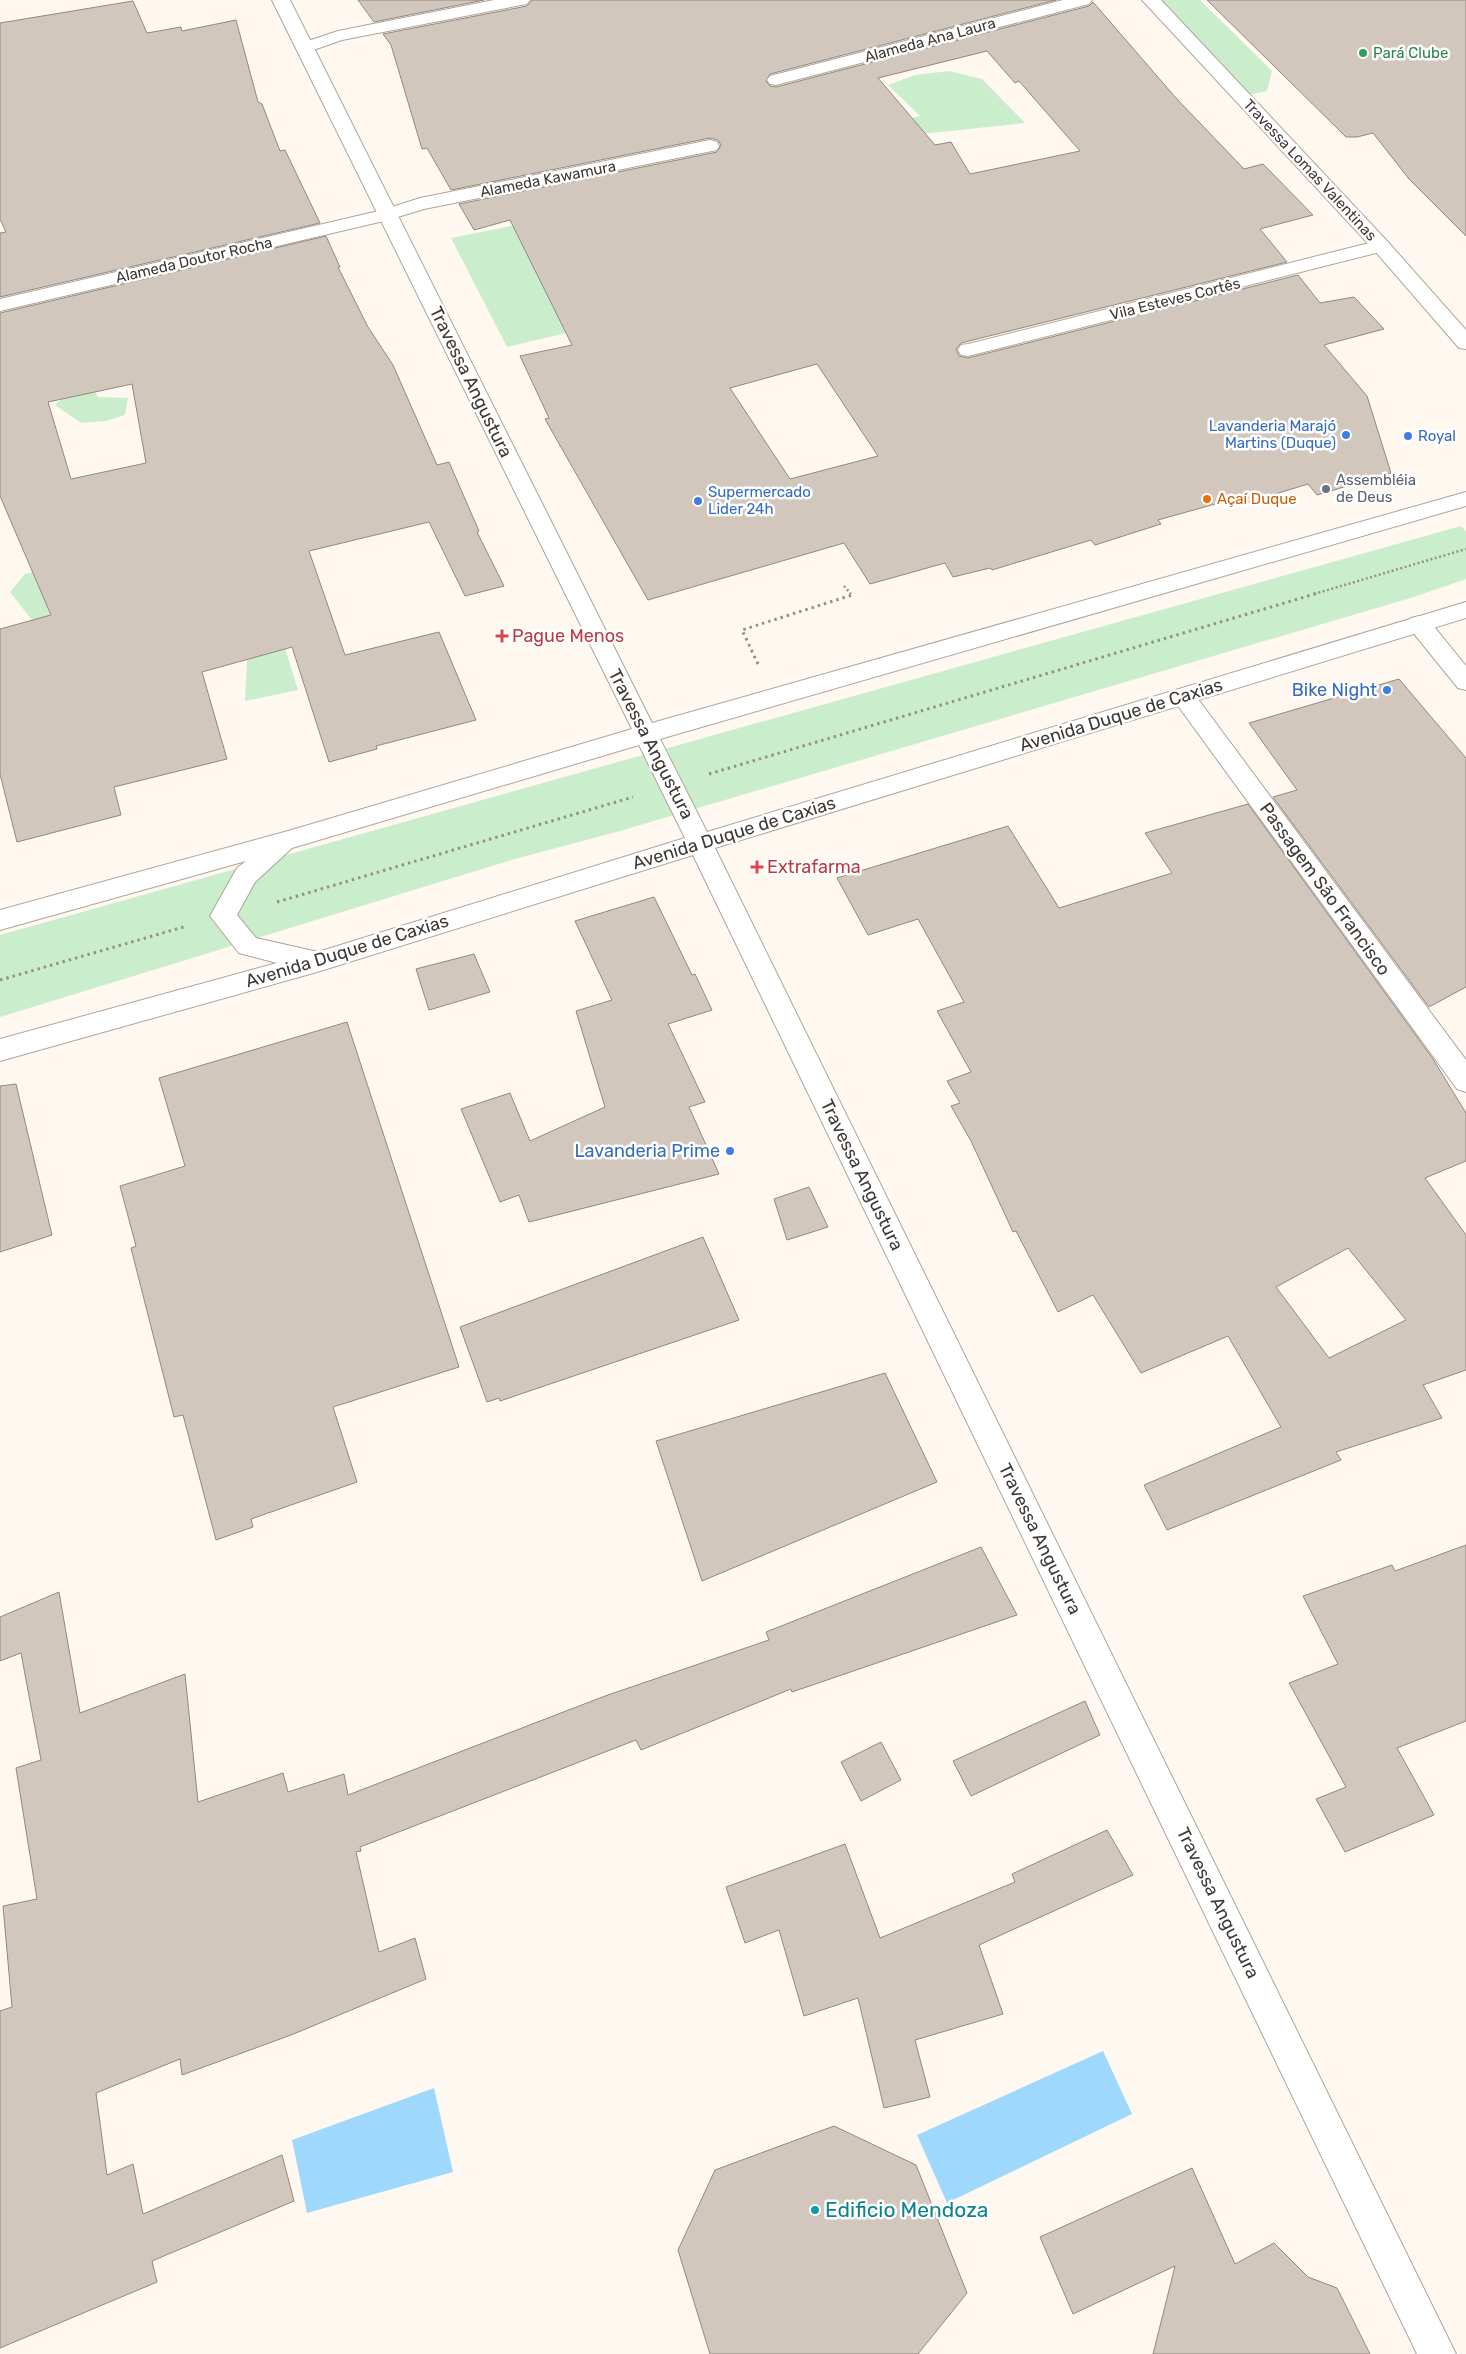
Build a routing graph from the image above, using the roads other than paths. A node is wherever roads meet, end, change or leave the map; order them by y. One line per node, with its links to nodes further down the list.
1 (281, 0): 5 (street, Travessa Angustura)
2 (521, 0): 5 (street)
3 (1083, 0): 6 (street, Alameda Ana Laura)
4 (1151, 0): 9 (street, Travessa Lomas Valentinas)
5 (305, 48): 8 (street, Travessa Angustura)
6 (776, 80)
7 (710, 146): 8 (street, Alameda Kawamura)
8 (388, 214): 10 (street, Alameda Doutor Rocha); 20 (street, Travessa Angustura)
9 (1381, 246): 11 (street, Travessa Lomas Valentinas); 12 (street, Vila Esteves Cortês)
10 (0, 305)
11 (1466, 343)
12 (968, 350)
13 (1466, 499): 14 (street)
14 (1422, 512): 15 (street); 20 (street)
15 (1466, 515)
16 (1466, 610): 17 (street, Avenida Duque de Caxias)
17 (1419, 624): 18 (street); 19 (street, Avenida Duque de Caxias)
18 (1466, 682)
19 (1184, 697): 22 (street, Avenida Duque de Caxias); 26 (street, Passagem São Francisco)
20 (646, 734): 21 (street); 22 (street, Travessa Angustura)
21 (288, 840): 23 (street); 24 (street)
22 (700, 842): 24 (street, Avenida Duque de Caxias); 27 (street, Travessa Angustura)
23 (0, 920)
24 (317, 962): 25 (street, Avenida Duque de Caxias)
25 (0, 1050)
26 (1466, 1081)
27 (1437, 2354)

